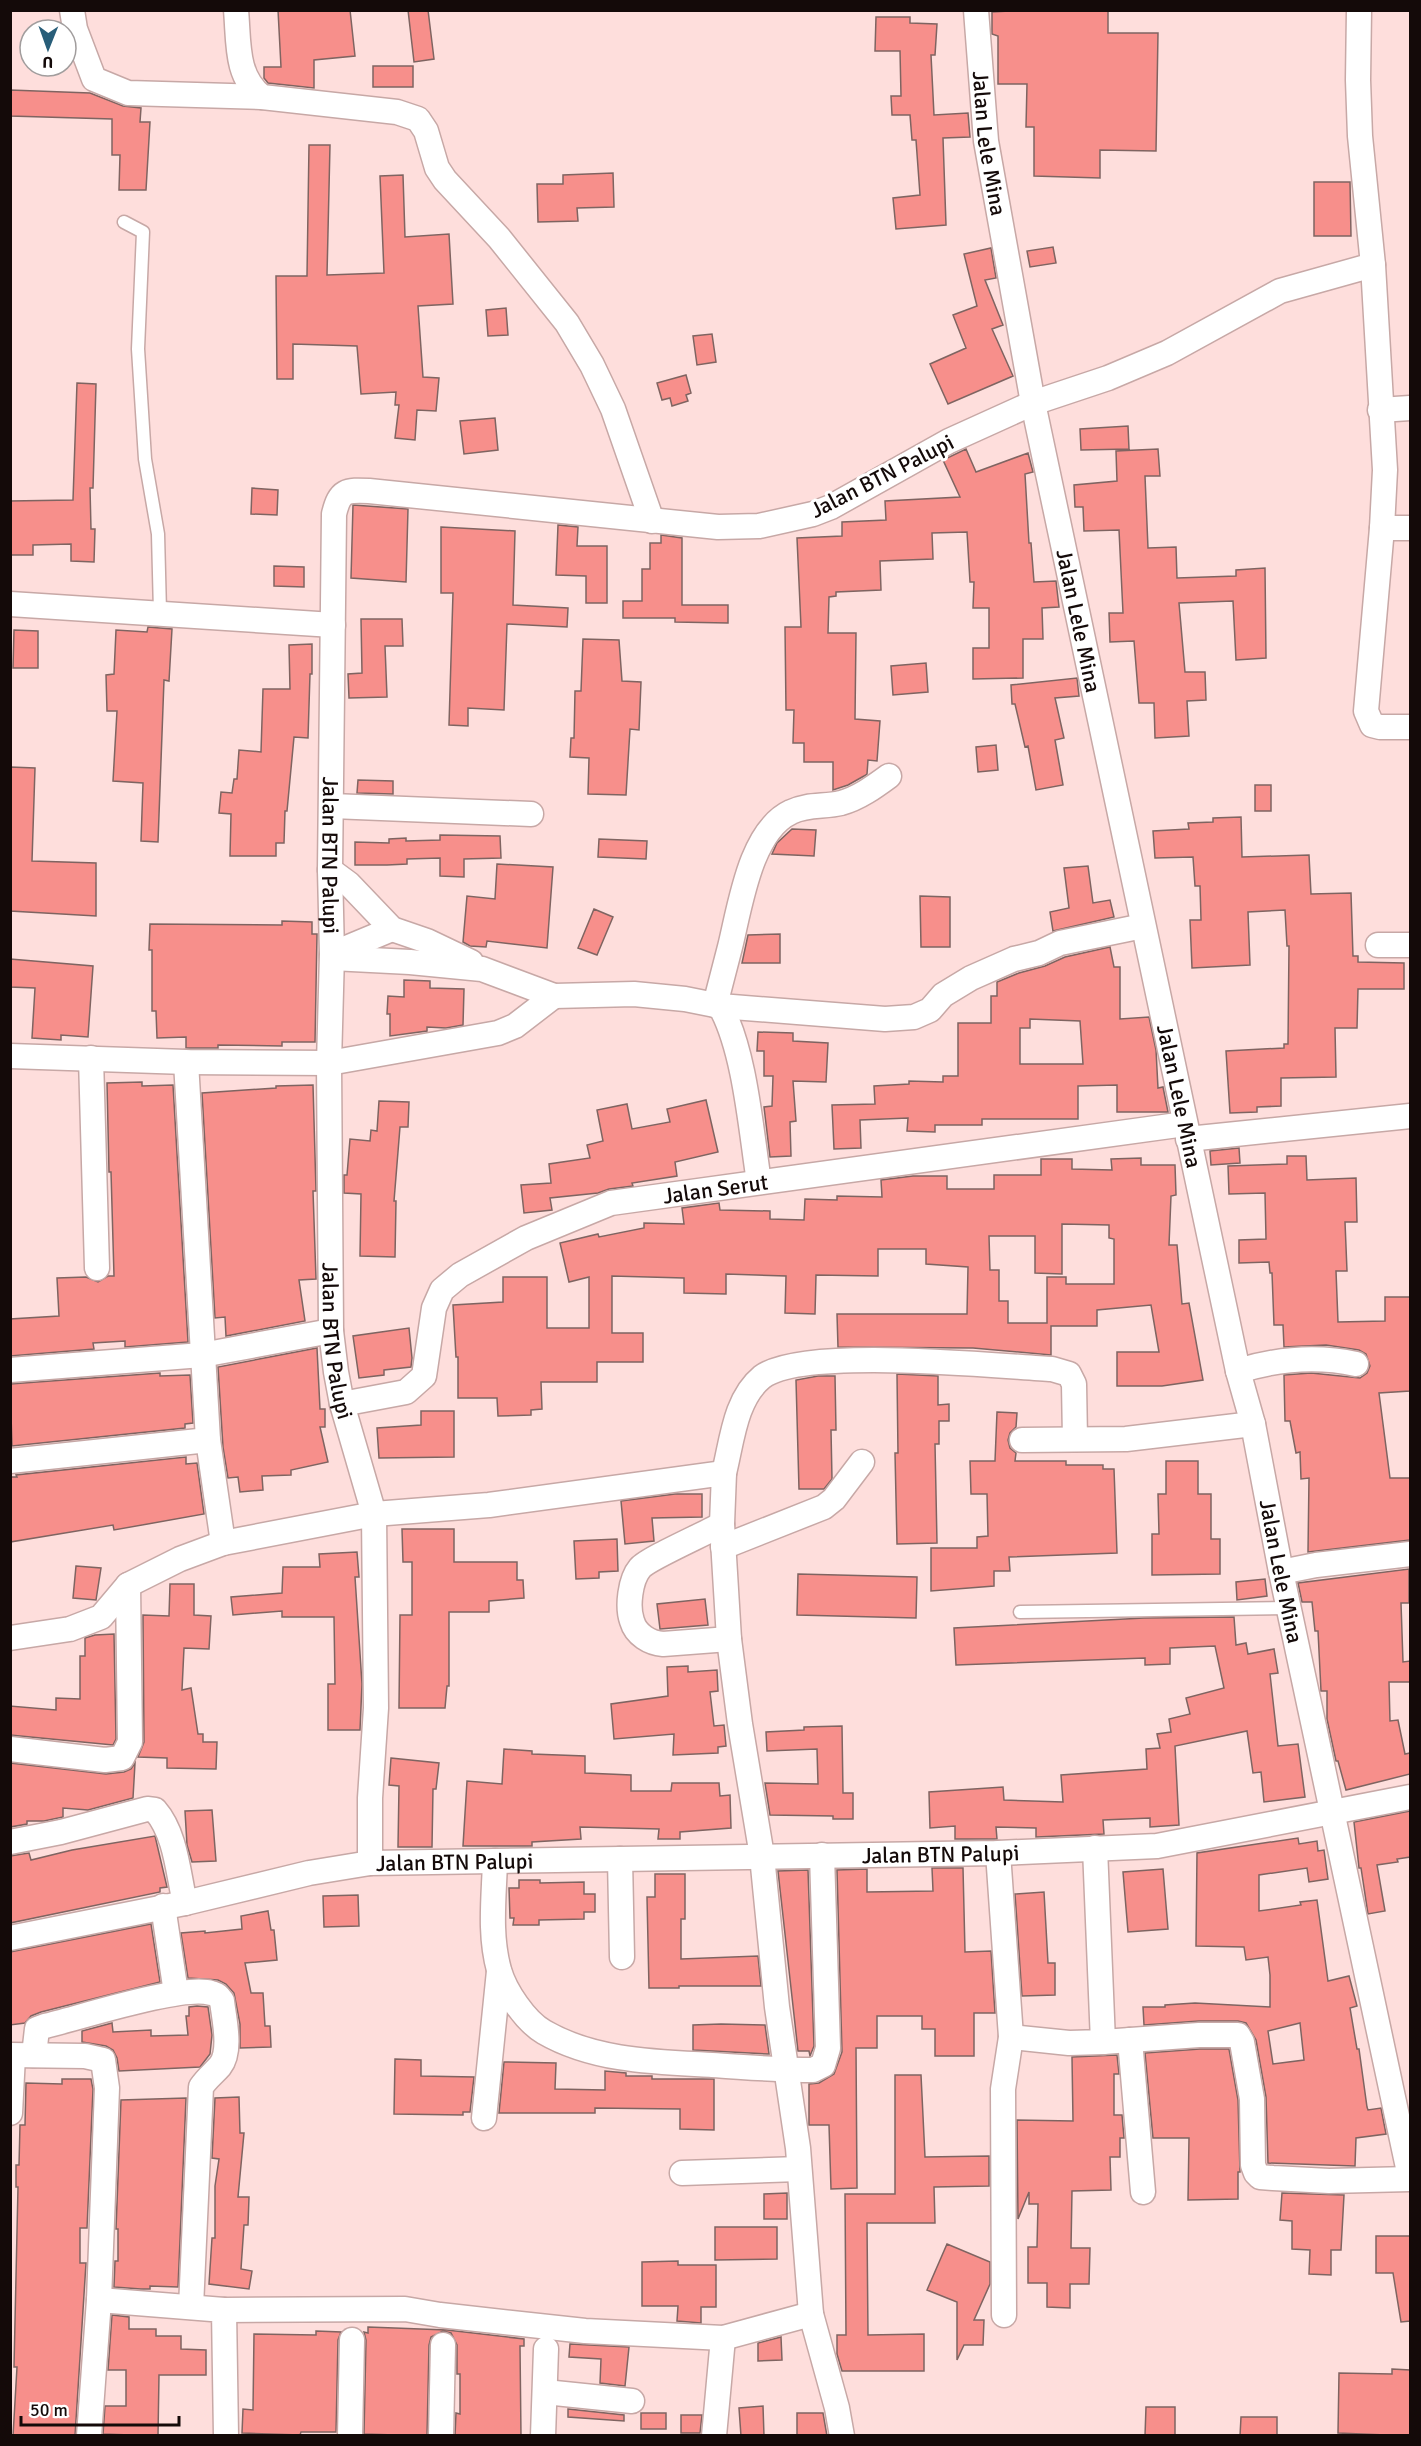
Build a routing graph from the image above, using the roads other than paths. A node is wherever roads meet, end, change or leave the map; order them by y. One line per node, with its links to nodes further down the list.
1 (72, 10): 5 (street)
2 (236, 10): 5 (street)
3 (976, 10): 8 (street, Jalan Lele Mina)
4 (1359, 10): 7 (street)
5 (262, 97): 11 (street)
6 (124, 222): 15 (lane)
7 (1373, 265): 8 (street, Jalan BTN Palupi); 10 (street)
8 (1033, 403): 11 (street, Jalan BTN Palupi); 22 (street, Jalan Lele Mina)
9 (1410, 408): 10 (street)
10 (1380, 410): 12 (street)
11 (652, 521): 16 (street, Jalan BTN Palupi)
12 (1382, 528): 13 (street); 17 (street)
13 (1410, 528)
14 (10, 604): 15 (street)
15 (160, 612): 16 (street)
16 (333, 626): 19 (street, Jalan BTN Palupi)
17 (1410, 727)
18 (889, 776): 29 (street)
19 (332, 806): 20 (street); 21 (street, Jalan BTN Palupi)
20 (531, 814)
21 (330, 870): 23 (street); 26 (street, Jalan BTN Palupi)
22 (1143, 926): 29 (street); 35 (street, Jalan Lele Mina)
23 (392, 929): 26 (street); 27 (street)
24 (1378, 945): 25 (street)
25 (1410, 945)
26 (332, 956): 27 (street); 33 (street, Jalan BTN Palupi)
27 (482, 969): 28 (street)
28 (554, 996): 29 (street); 33 (street)
29 (718, 1005): 36 (street)
30 (10, 1056): 31 (street)
31 (91, 1058): 32 (street); 37 (street)
32 (186, 1062): 33 (street); 39 (street)
33 (329, 1063): 38 (street, Jalan BTN Palupi)
34 (1410, 1116): 35 (street, Jalan Serut)
35 (1186, 1131): 36 (street, Jalan Serut); 42 (street, Jalan Lele Mina)
36 (759, 1182): 43 (street, Jalan Serut)
37 (97, 1268)
38 (331, 1331): 39 (street); 43 (street, Jalan BTN Palupi)
39 (202, 1355): 41 (street); 46 (street)
40 (1356, 1364): 42 (street)
41 (10, 1370)
42 (1238, 1371): 44 (street, Jalan Lele Mina)
43 (342, 1404): 51 (street, Jalan BTN Palupi)
44 (1253, 1424): 45 (street); 55 (street, Jalan Lele Mina)
45 (1075, 1439): 47 (street); 50 (street)
46 (208, 1440): 48 (street); 53 (street)
47 (1022, 1440)
48 (10, 1461)
49 (862, 1462): 52 (street)
50 (724, 1473): 51 (street); 52 (street)
51 (374, 1514): 53 (street); 71 (street, Jalan BTN Palupi)
52 (722, 1536): 60 (street); 60 (street)
53 (223, 1543): 56 (street)
54 (1410, 1554): 55 (street)
55 (1281, 1572): 57 (street, Jalan Lele Mina)
56 (128, 1585): 59 (street); 61 (street)
57 (1288, 1608): 58 (lane); 63 (street, Jalan Lele Mina)
58 (1020, 1612)
59 (10, 1638)
60 (729, 1639): 68 (street)
61 (10, 1749)
62 (1410, 1797): 63 (street, Jalan BTN Palupi)
63 (1332, 1814): 65 (street, Jalan BTN Palupi); 86 (street, Jalan Lele Mina)
64 (10, 1842): 72 (street)
65 (1095, 1848): 66 (street, Jalan BTN Palupi); 79 (street)
66 (998, 1853): 67 (street, Jalan BTN Palupi); 77 (street)
67 (822, 1855): 68 (street, Jalan BTN Palupi); 81 (street)
68 (762, 1856): 69 (street, Jalan BTN Palupi); 81 (street)
69 (620, 1858): 70 (street, Jalan BTN Palupi); 74 (street)
70 (495, 1861): 71 (street, Jalan BTN Palupi); 75 (street)
71 (370, 1863): 72 (street)
72 (174, 1904): 73 (street); 76 (street)
73 (10, 1938)
74 (622, 1957)
75 (499, 1971): 81 (street); 83 (street)
76 (176, 1993): 80 (street); 89 (street)
77 (1011, 2037): 79 (street); 92 (street)
78 (1130, 2040): 79 (street); 86 (street); 87 (street)
79 (1103, 2042)
80 (19, 2055): 82 (street); 88 (street)
81 (785, 2070): 84 (street)
82 (10, 2113)
83 (484, 2118)
84 (799, 2169): 85 (street); 91 (street)
85 (682, 2174)
86 (1410, 2178)
87 (1143, 2192)
88 (99, 2300): 89 (street); 99 (street)
89 (191, 2307): 90 (street)
90 (224, 2310): 93 (street); 100 (street)
91 (811, 2314): 93 (street); 105 (street)
92 (1004, 2315)
93 (723, 2338): 104 (street)
94 (352, 2340): 101 (street)
95 (443, 2345): 102 (street)
96 (546, 2349): 97 (street)
97 (545, 2392): 98 (street); 103 (street)
98 (632, 2401)
99 (89, 2436)
100 (226, 2436)
101 (350, 2436)
102 (441, 2436)
103 (543, 2436)
104 (714, 2436)
105 (842, 2436)

